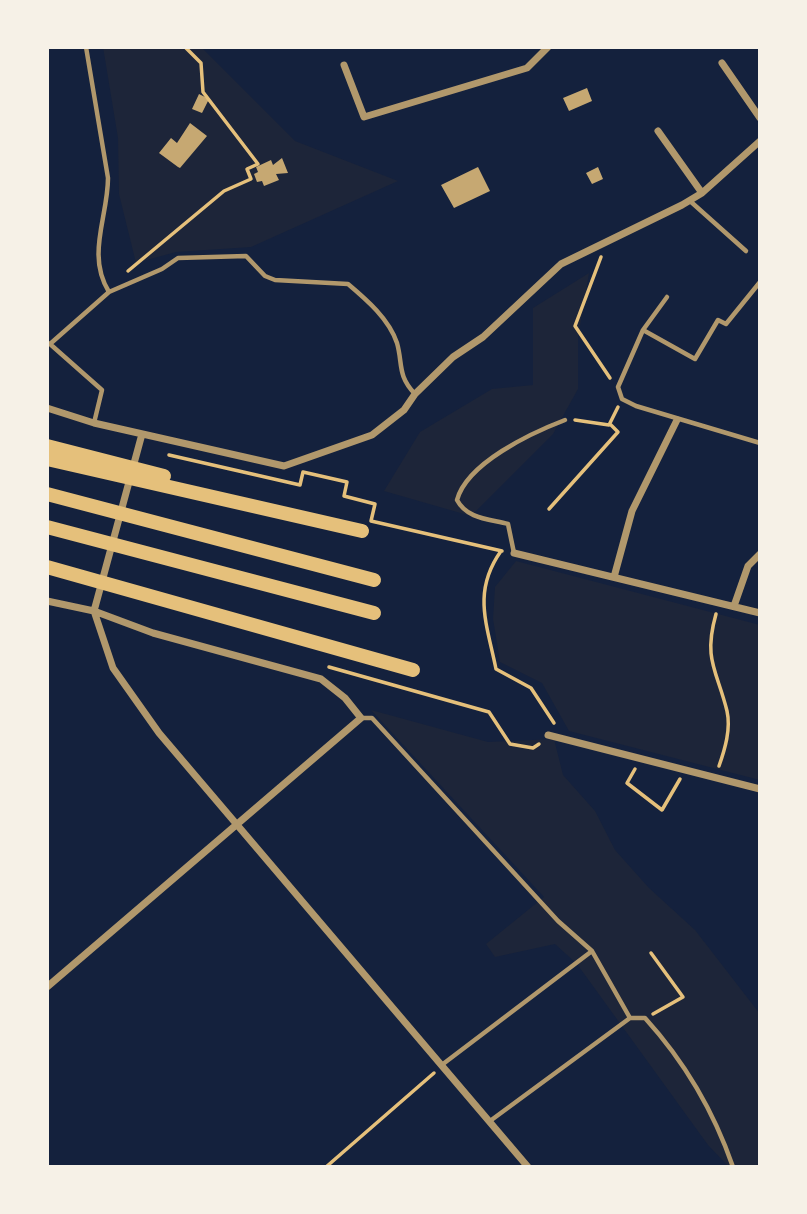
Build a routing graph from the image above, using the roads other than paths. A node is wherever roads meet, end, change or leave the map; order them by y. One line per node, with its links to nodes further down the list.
1 (86, 47): 12 (lane)
2 (548, 47): 4 (street)
3 (722, 63): 5 (street)
4 (344, 65)
5 (760, 118)
6 (658, 131): 8 (street)
7 (760, 141): 8 (street)
8 (702, 193): 9 (street)
9 (690, 200): 10 (lane); 16 (street)
10 (746, 251)
11 (760, 282): 14 (lane)
12 (108, 292): 15 (lane); 16 (lane)
13 (667, 296): 14 (lane)
14 (643, 330): 19 (lane)
15 (49, 343): 20 (lane)
16 (415, 394): 21 (street)
17 (47, 408): 20 (street)
18 (565, 420): 29 (lane)
19 (677, 420): 22 (lane); 32 (street)
20 (94, 423): 21 (street)
21 (142, 434): 36 (street)
22 (760, 443)
23 (47, 446): 26 (highway)
24 (47, 458): 26 (highway)
25 (47, 494): 33 (highway)
26 (327, 523): 28 (highway)
27 (47, 527): 37 (highway)
28 (362, 531)
29 (514, 553): 32 (street)
30 (760, 554): 35 (street)
31 (47, 569): 39 (highway)
32 (614, 577): 35 (street)
33 (373, 580)
34 (47, 601): 36 (street)
35 (734, 606): 38 (street)
36 (94, 611): 40 (street); 43 (street)
37 (374, 613)
38 (760, 613)
39 (413, 670)
40 (361, 718): 43 (street); 44 (lane)
41 (548, 735): 42 (street)
42 (760, 789)
43 (239, 825): 45 (street); 47 (street)
44 (592, 951): 46 (lane); 47 (lane)
45 (47, 987)
46 (630, 1018): 48 (lane); 50 (lane)
47 (443, 1064): 48 (street)
48 (491, 1121): 49 (street)
49 (528, 1167)
50 (733, 1167)

